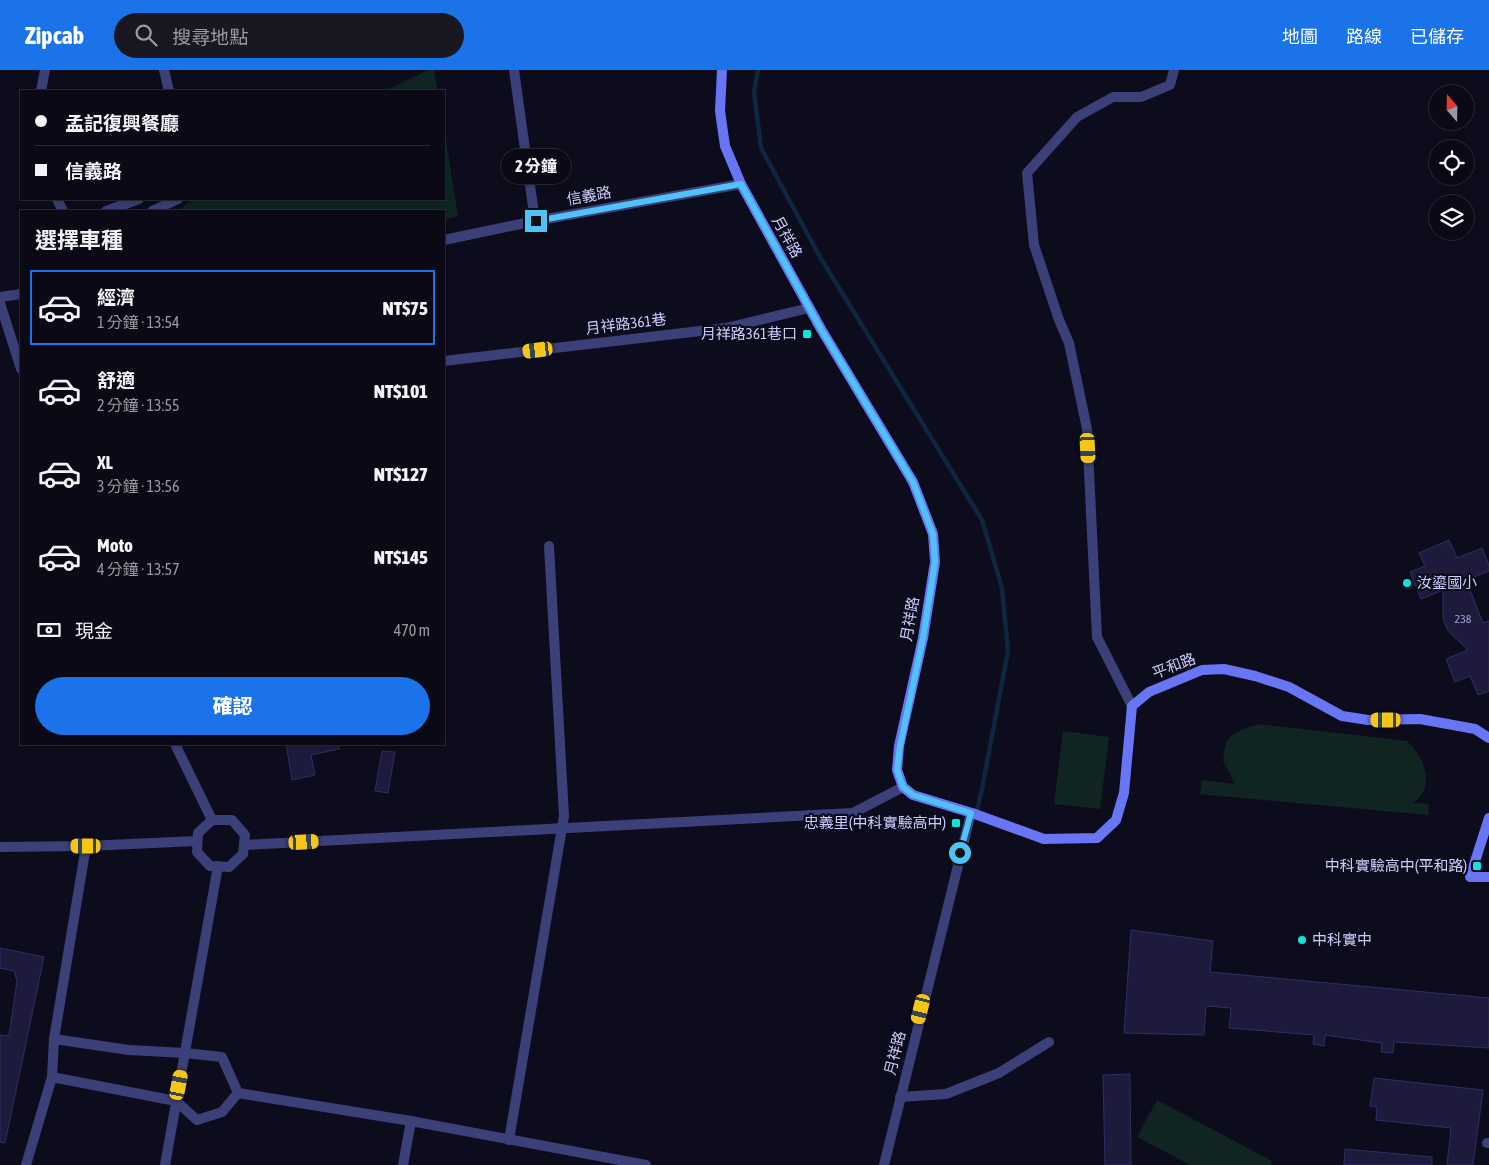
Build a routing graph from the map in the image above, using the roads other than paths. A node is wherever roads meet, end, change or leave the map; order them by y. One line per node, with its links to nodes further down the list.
1 (44, 70): 6 (street)
2 (164, 70): 7 (street)
3 (514, 70): 13 (street)
4 (722, 70): 8 (street, 月祥路)
5 (1174, 70): 22 (street)
6 (41, 90)
7 (169, 90)
8 (741, 184): 13 (street, 信義路); 18 (street, 月祥路)
9 (136, 200): 11 (street)
10 (176, 200): 12 (street)
11 (109, 210)
12 (154, 210)
13 (536, 221): 14 (street, 信義路)
14 (445, 240)
15 (20, 294): 16 (street)
16 (0, 297)
17 (0, 303): 20 (street)
18 (810, 308): 19 (street, 月祥路361巷); 25 (street, 月祥路)
19 (445, 361)
20 (20, 366)
21 (549, 546): 29 (street)
22 (1132, 706): 23 (street, 平和路); 26 (street)
23 (1489, 738)
24 (175, 745): 28 (street)
25 (903, 787): 26 (street); 29 (street)
26 (975, 814): 41 (street, 月祥路)
27 (1489, 818): 35 (street)
28 (212, 820): 30 (street); 31 (street)
29 (562, 828): 31 (street); 44 (street)
30 (197, 841): 32 (street); 34 (street)
31 (244, 845): 34 (street)
32 (86, 846): 33 (street); 36 (street)
33 (0, 847)
34 (218, 866): 38 (street)
35 (1489, 877)
36 (54, 1040): 38 (street); 39 (street)
37 (1049, 1042): 41 (street)
38 (186, 1053): 40 (street); 42 (street)
39 (52, 1077): 42 (street); 46 (street)
40 (238, 1093): 42 (street); 43 (street)
41 (904, 1096): 50 (street, 月祥路)
42 (176, 1101): 47 (street)
43 (411, 1121): 44 (street); 48 (street)
44 (509, 1140): 45 (street)
45 (626, 1163): 49 (street)
46 (26, 1165)
47 (165, 1165)
48 (403, 1165)
49 (646, 1165)
50 (884, 1165)

